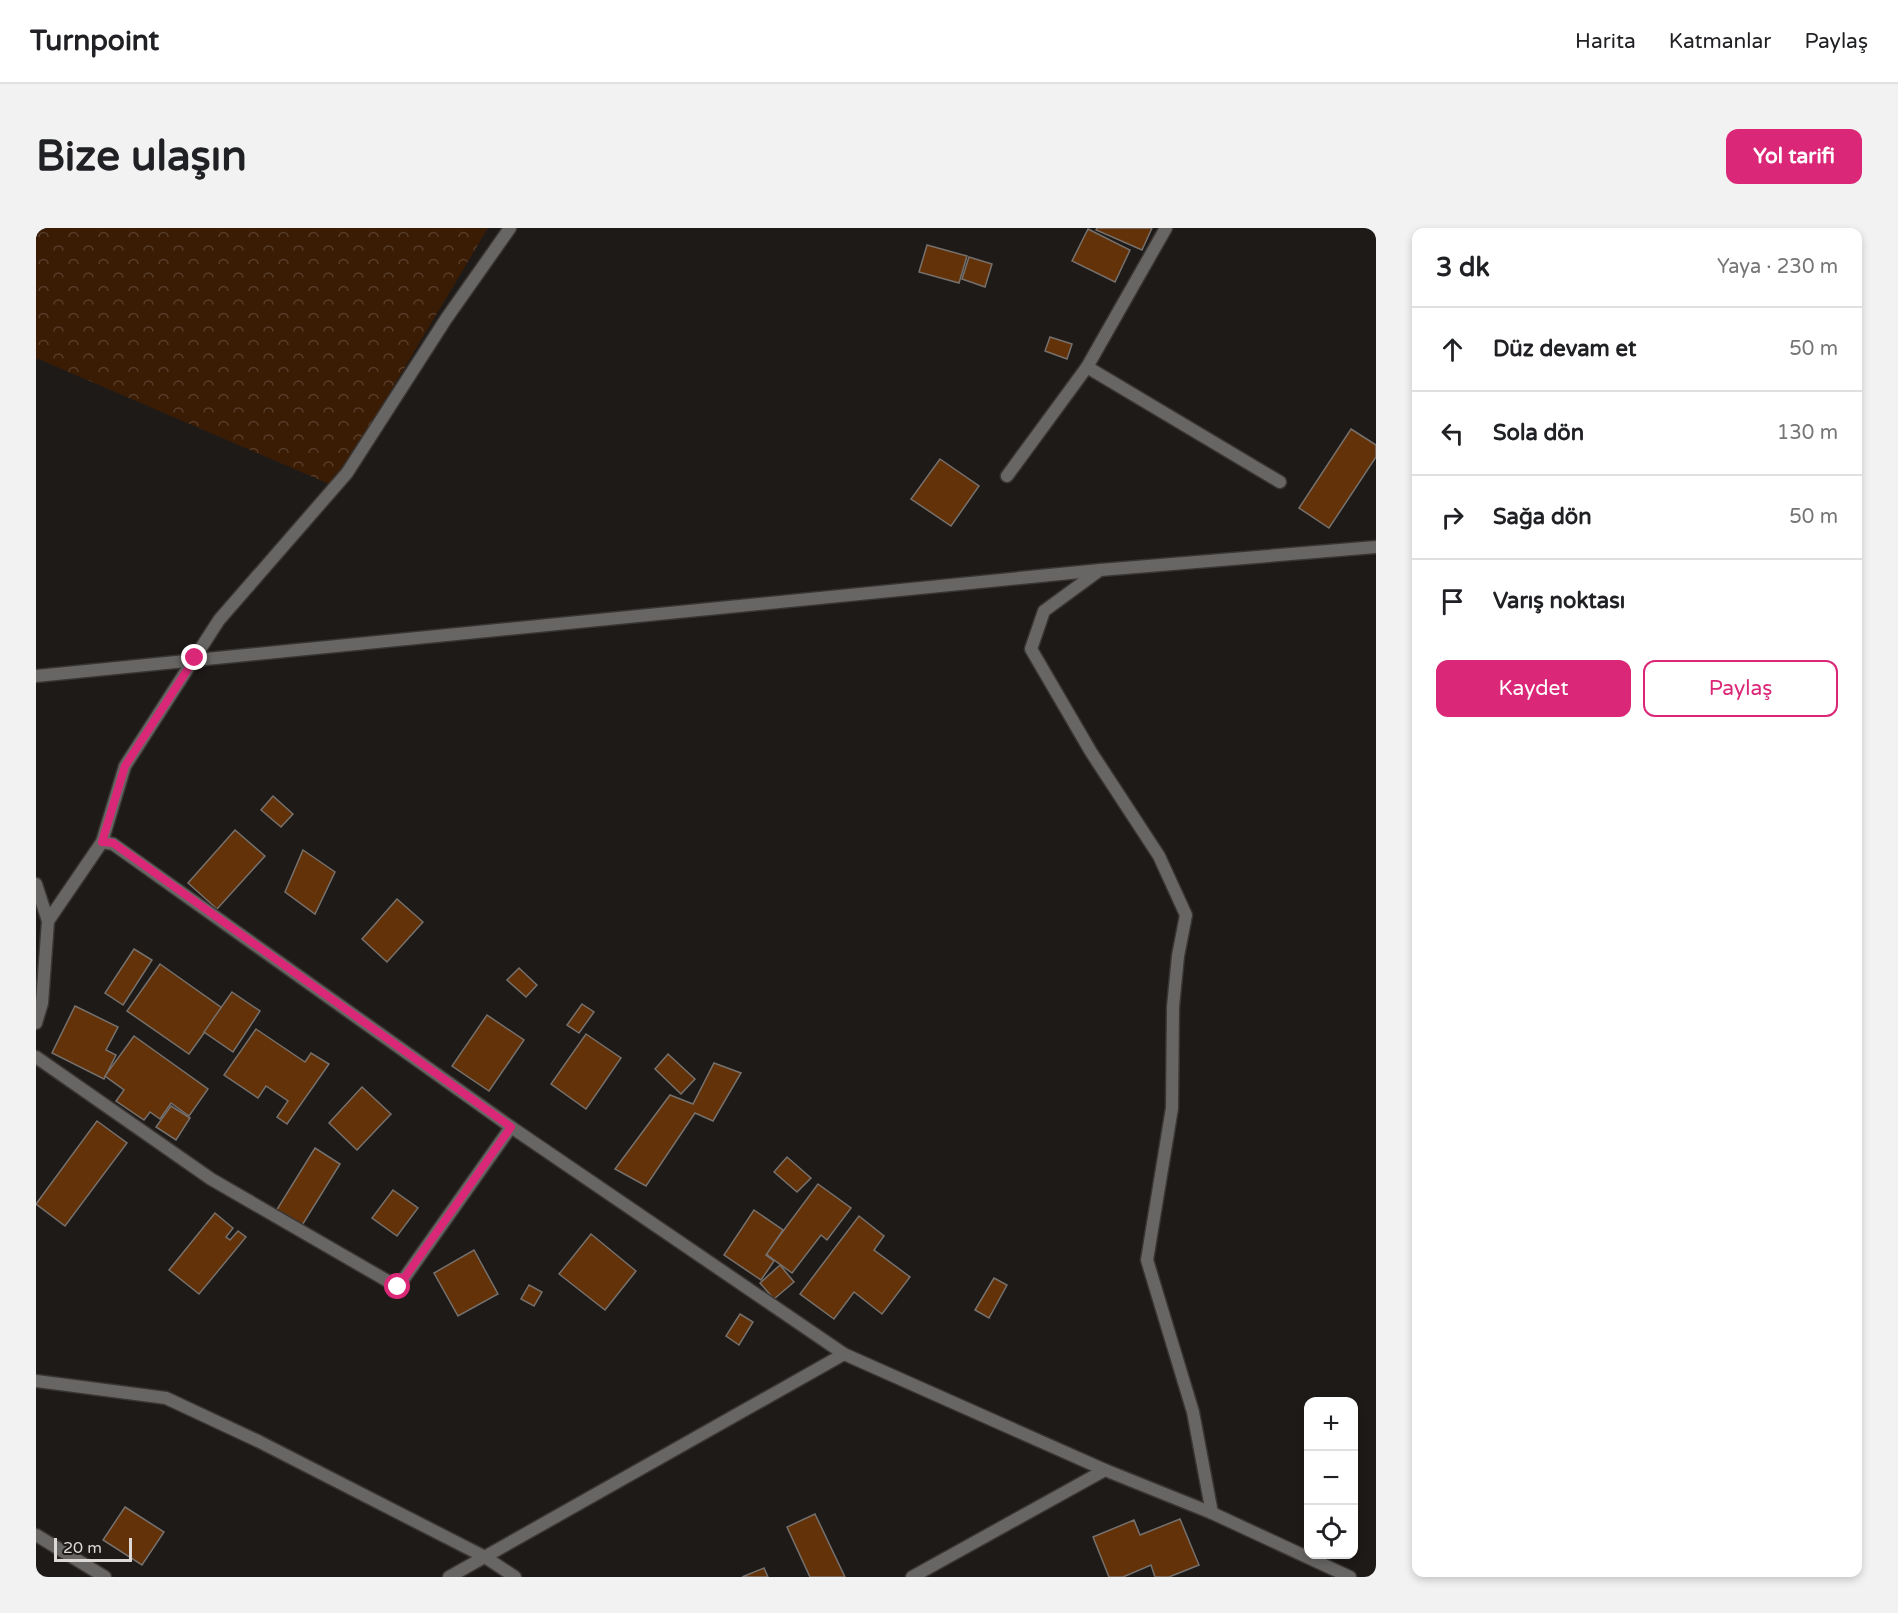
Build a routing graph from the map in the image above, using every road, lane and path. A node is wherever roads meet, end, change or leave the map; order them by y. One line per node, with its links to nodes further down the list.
1 (510, 228): 8 (street)
2 (1166, 228): 3 (street)
3 (1086, 367): 4 (street); 5 (street)
4 (1007, 476)
5 (1280, 482)
6 (1376, 547): 7 (street)
7 (1100, 570): 8 (street); 19 (street)
8 (195, 658): 9 (street); 10 (street)
9 (36, 676)
10 (102, 842): 12 (street); 15 (street)
11 (36, 884): 12 (street)
12 (48, 921): 13 (street)
13 (36, 1023)
14 (36, 1057): 15 (street)
15 (511, 1127): 16 (street)
16 (844, 1353): 18 (street); 21 (street)
17 (36, 1381): 21 (street)
18 (1104, 1470): 19 (street); 25 (street)
19 (1212, 1513): 26 (street)
20 (36, 1535): 22 (street)
21 (485, 1557): 23 (street); 24 (street)
22 (105, 1577)
23 (449, 1577)
24 (515, 1577)
25 (912, 1577)
26 (1350, 1577)

